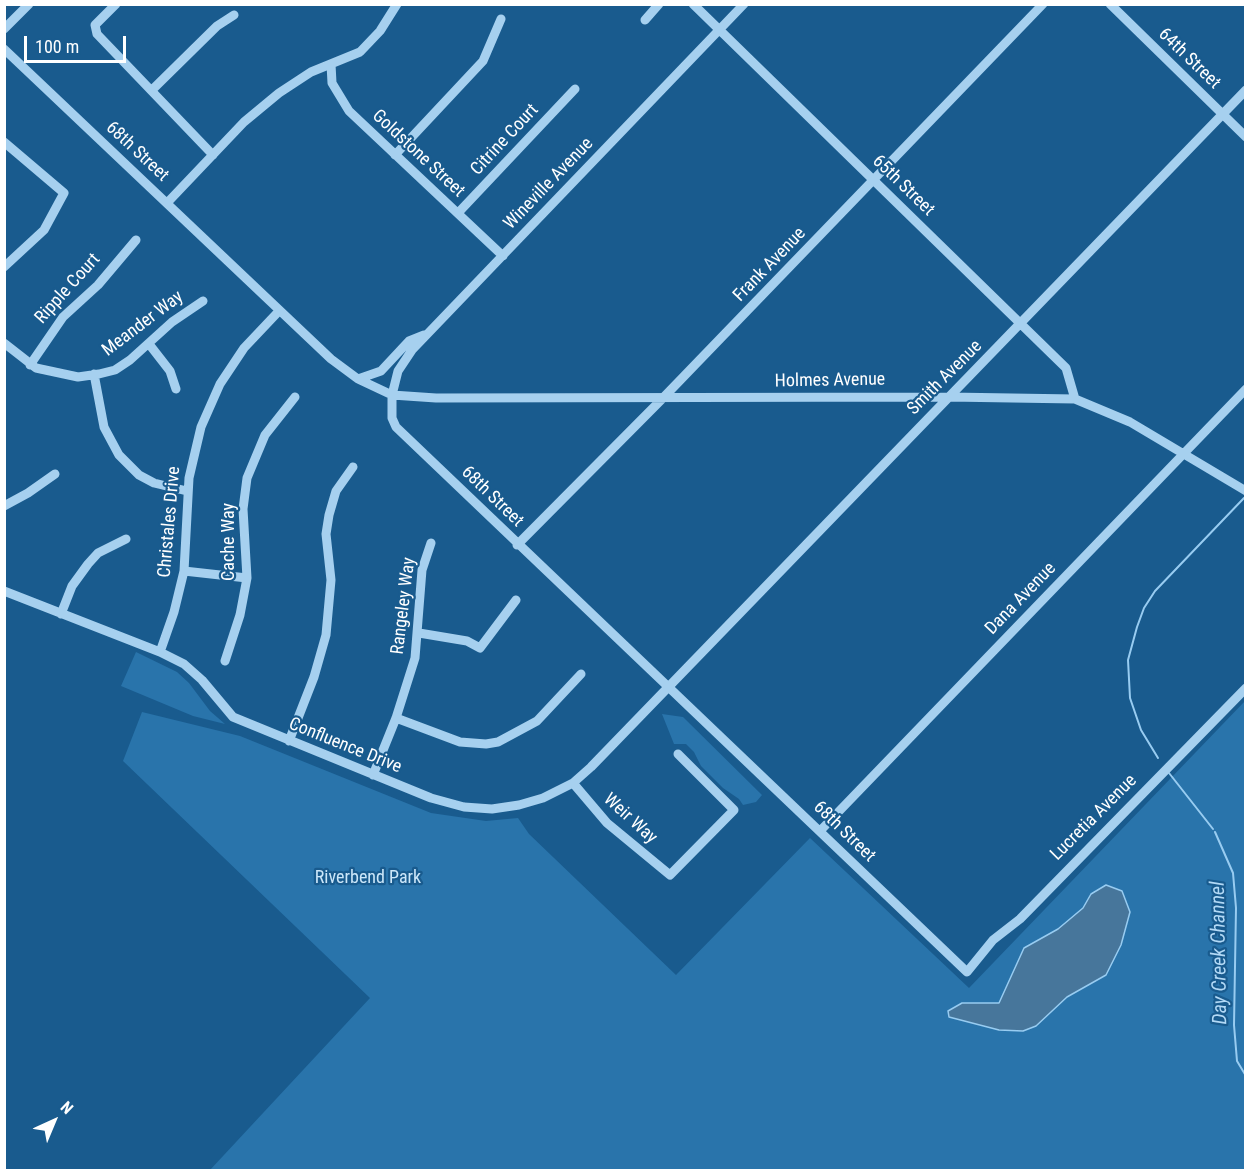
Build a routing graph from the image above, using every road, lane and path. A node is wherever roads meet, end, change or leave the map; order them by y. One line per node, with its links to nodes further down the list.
1 (28, 4): 12 (street)
2 (116, 4): 17 (street)
3 (397, 4): 15 (street)
4 (659, 4): 11 (street)
5 (693, 4): 13 (street, 65th Street)
6 (744, 4): 13 (street, Wineville Avenue)
7 (1043, 4): 24 (street, Frank Avenue)
8 (1110, 4): 19 (street, 64th Street)
9 (234, 15): 17 (street)
10 (501, 19): 23 (street)
11 (645, 20)
12 (4, 29)
13 (718, 31): 24 (street, 65th Street); 29 (street, Wineville Avenue)
14 (4, 49): 25 (street, 68th Street)
15 (331, 64): 22 (street); 23 (street, Goldstone Street)
16 (575, 89): 26 (street, Citrine Court)
17 (152, 90): 22 (street)
18 (1245, 90): 19 (street, Smith Avenue)
19 (1222, 114): 20 (street, 64th Street); 33 (street, Smith Avenue)
20 (1245, 137)
21 (4, 142): 30 (street)
22 (213, 155): 25 (street)
23 (395, 155): 26 (street, Goldstone Street)
24 (874, 181): 33 (street, 65th Street); 45 (street, Frank Avenue)
25 (167, 203): 32 (street, 68th Street)
26 (458, 213): 29 (street, Goldstone Street)
27 (136, 240): 37 (street, Ripple Court)
28 (4, 252): 30 (street)
29 (503, 256): 34 (street, Wineville Avenue)
30 (8, 264)
31 (203, 301): 36 (street, Meander Way)
32 (279, 311): 39 (street, 68th Street); 50 (street, Christales Drive)
33 (1022, 323): 44 (street, Smith Avenue); 46 (street, 65th Street)
34 (426, 334): 39 (street); 42 (street, Wineville Avenue)
35 (4, 343): 37 (street, Meander Way)
36 (149, 344): 38 (street, Meander Way); 40 (street)
37 (30, 365): 38 (street, Meander Way)
38 (94, 374): 50 (street)
39 (358, 379): 42 (street, 68th Street)
40 (176, 389)
41 (1245, 389): 47 (street, Dana Avenue)
42 (392, 395): 45 (street, Holmes Avenue); 55 (street, 68th Street)
43 (295, 397): 57 (street, Cache Way)
44 (949, 397): 45 (street, Holmes Avenue); 46 (street, Holmes Avenue); 66 (street, Smith Avenue)
45 (662, 399): 55 (street, Frank Avenue)
46 (1075, 399): 47 (street, Holmes Avenue)
47 (1184, 454): 51 (street, Holmes Avenue); 72 (street, Dana Avenue)
48 (352, 467): 68 (street)
49 (55, 474): 52 (street)
50 (187, 491): 56 (street, Christales Drive)
51 (1245, 491)
52 (4, 506)
53 (126, 539): 60 (street)
54 (431, 543): 61 (street, Rangeley Way)
55 (517, 545): 66 (street, 68th Street)
56 (184, 571): 57 (street); 62 (street, Christales Drive)
57 (247, 578): 63 (street, Cache Way)
58 (4, 591): 60 (street, Confluence Drive)
59 (516, 600): 61 (street)
60 (61, 614): 62 (street, Confluence Drive)
61 (419, 633): 67 (street, Rangeley Way)
62 (160, 652): 68 (street, Confluence Drive)
63 (225, 661)
64 (581, 674): 67 (street)
65 (1245, 687): 73 (street, Lucretia Avenue)
66 (667, 688): 71 (street, Confluence Drive); 72 (street, 68th Street)
67 (396, 718): 70 (street, Rangeley Way)
68 (289, 741): 70 (street, Confluence Drive)
69 (678, 754): 71 (street, Weir Way)
70 (373, 775): 71 (street, Confluence Drive)
71 (573, 783)
72 (820, 831): 73 (street, 68th Street)
73 (967, 972)

